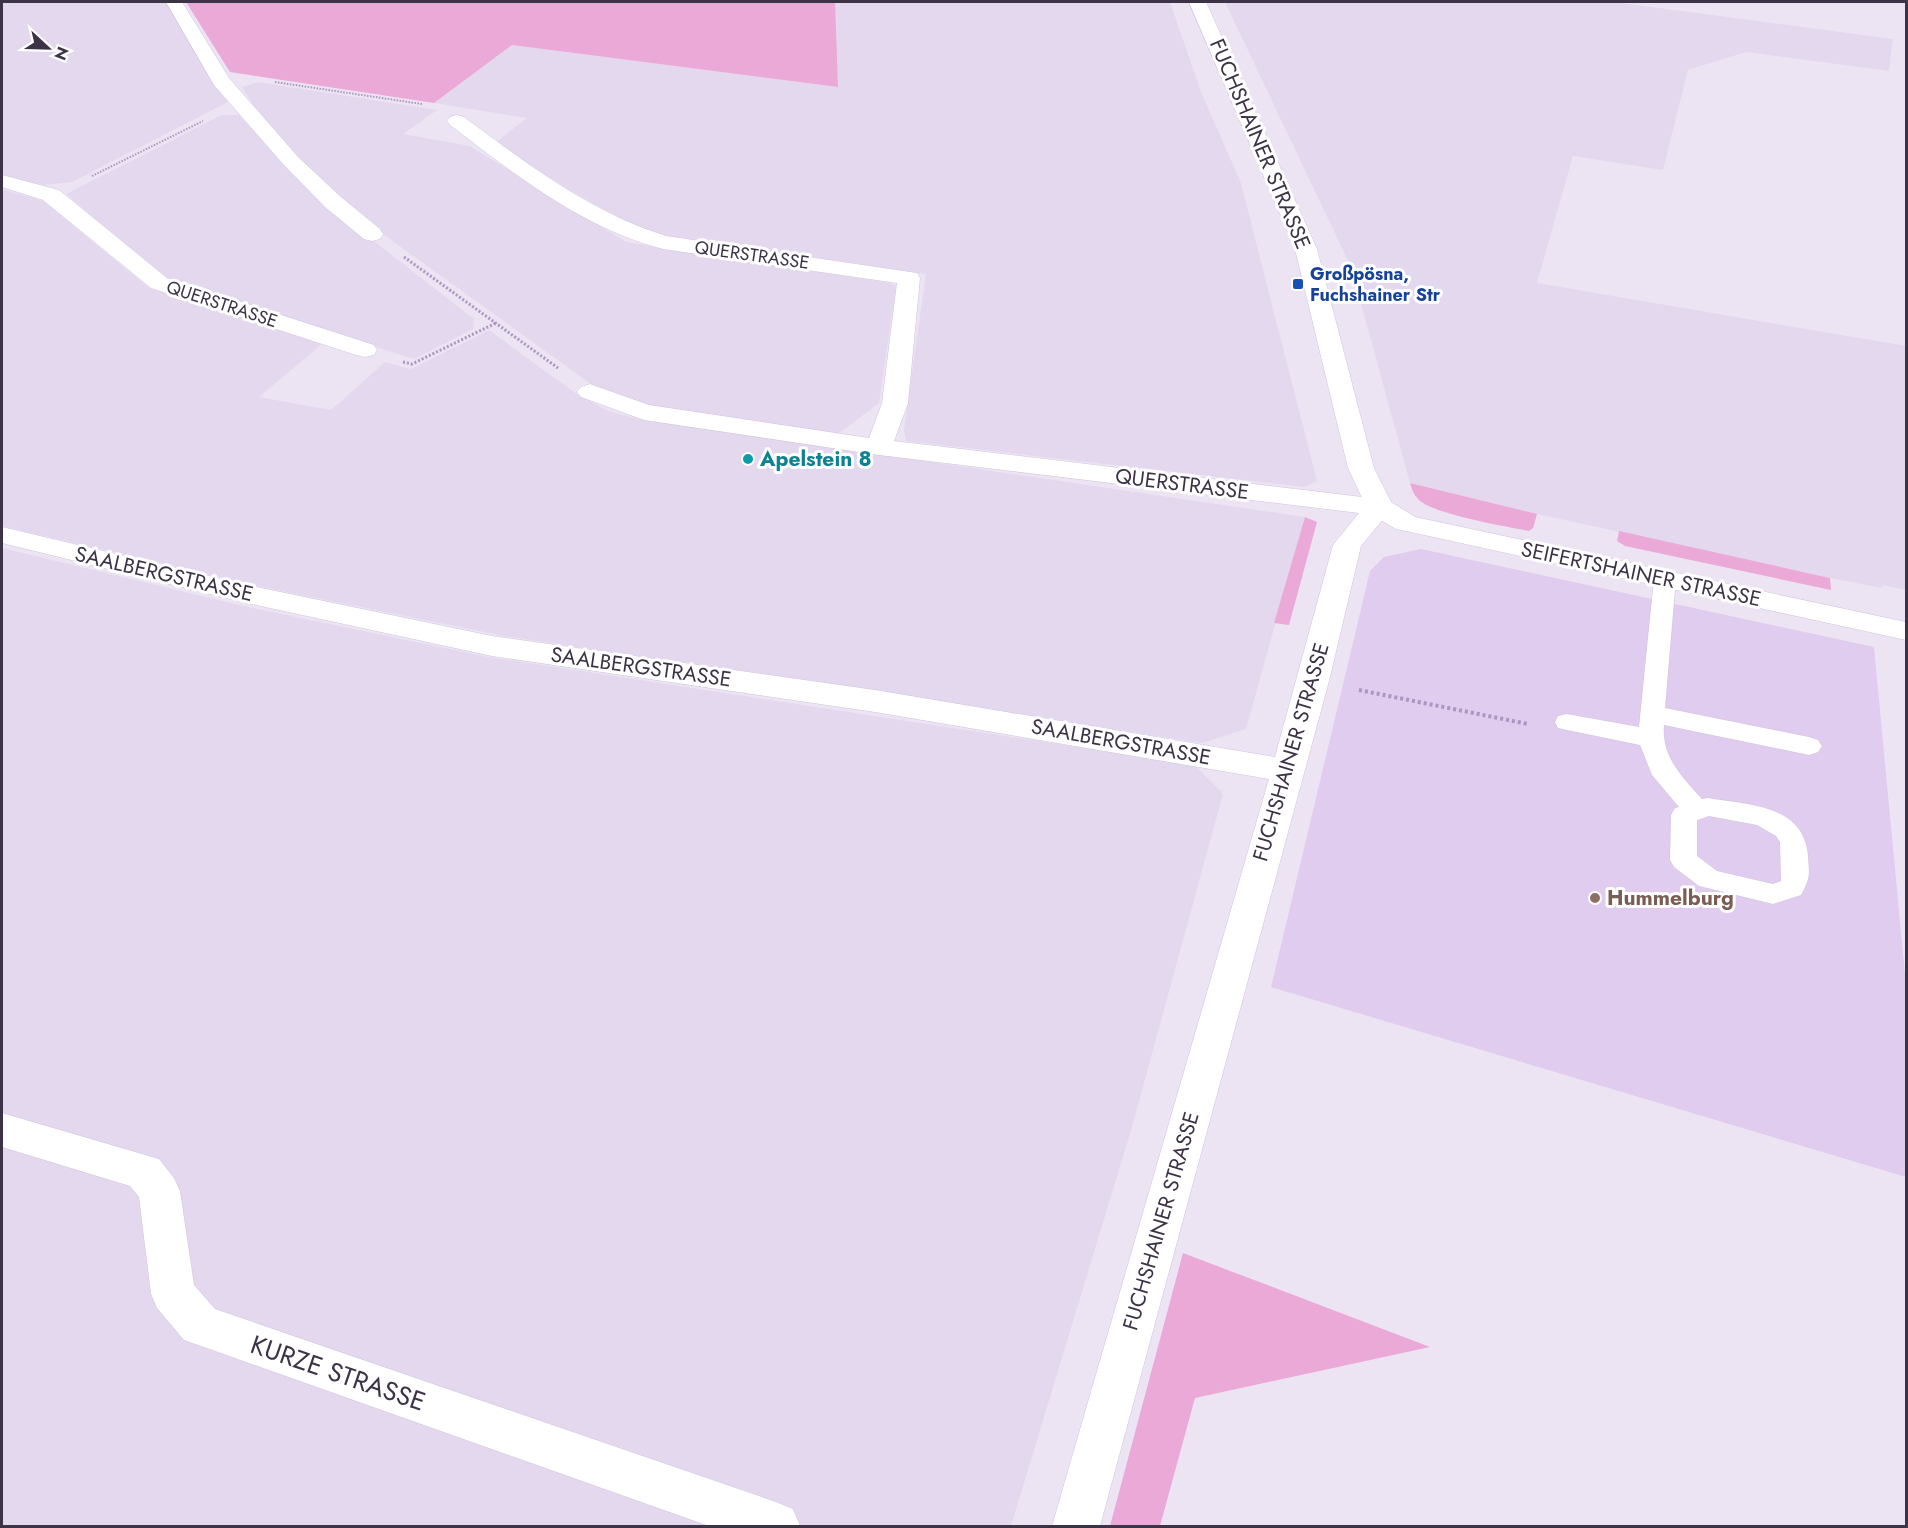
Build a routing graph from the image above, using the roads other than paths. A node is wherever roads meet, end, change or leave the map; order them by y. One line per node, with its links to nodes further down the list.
1 (174, 2): 5 (street)
2 (1197, 2): 9 (street, FUCHSHAINER STRASSE)
3 (457, 121): 8 (street, QUERSTRASSE)
4 (2, 181): 6 (street, QUERSTRASSE)
5 (372, 234)
6 (365, 350)
7 (590, 392): 8 (street, QUERSTRASSE)
8 (879, 447): 9 (street, QUERSTRASSE)
9 (1379, 507): 11 (street, SEIFERTSHAINER STRASSE); 16 (street, FUCHSHAINER STRASSE)
10 (2, 535): 16 (street, SAALBERGSTRASSE)
11 (1665, 578): 12 (street, SEIFERTSHAINER STRASSE); 14 (lane)
12 (1906, 631)
13 (1567, 722): 14 (lane)
14 (1652, 726): 15 (lane); 17 (lane)
15 (1809, 746)
16 (1286, 771): 20 (street, FUCHSHAINER STRASSE)
17 (1695, 809)
18 (3, 1133): 19 (street, KURZE STRASSE)
19 (776, 1527)
20 (1076, 1527)

